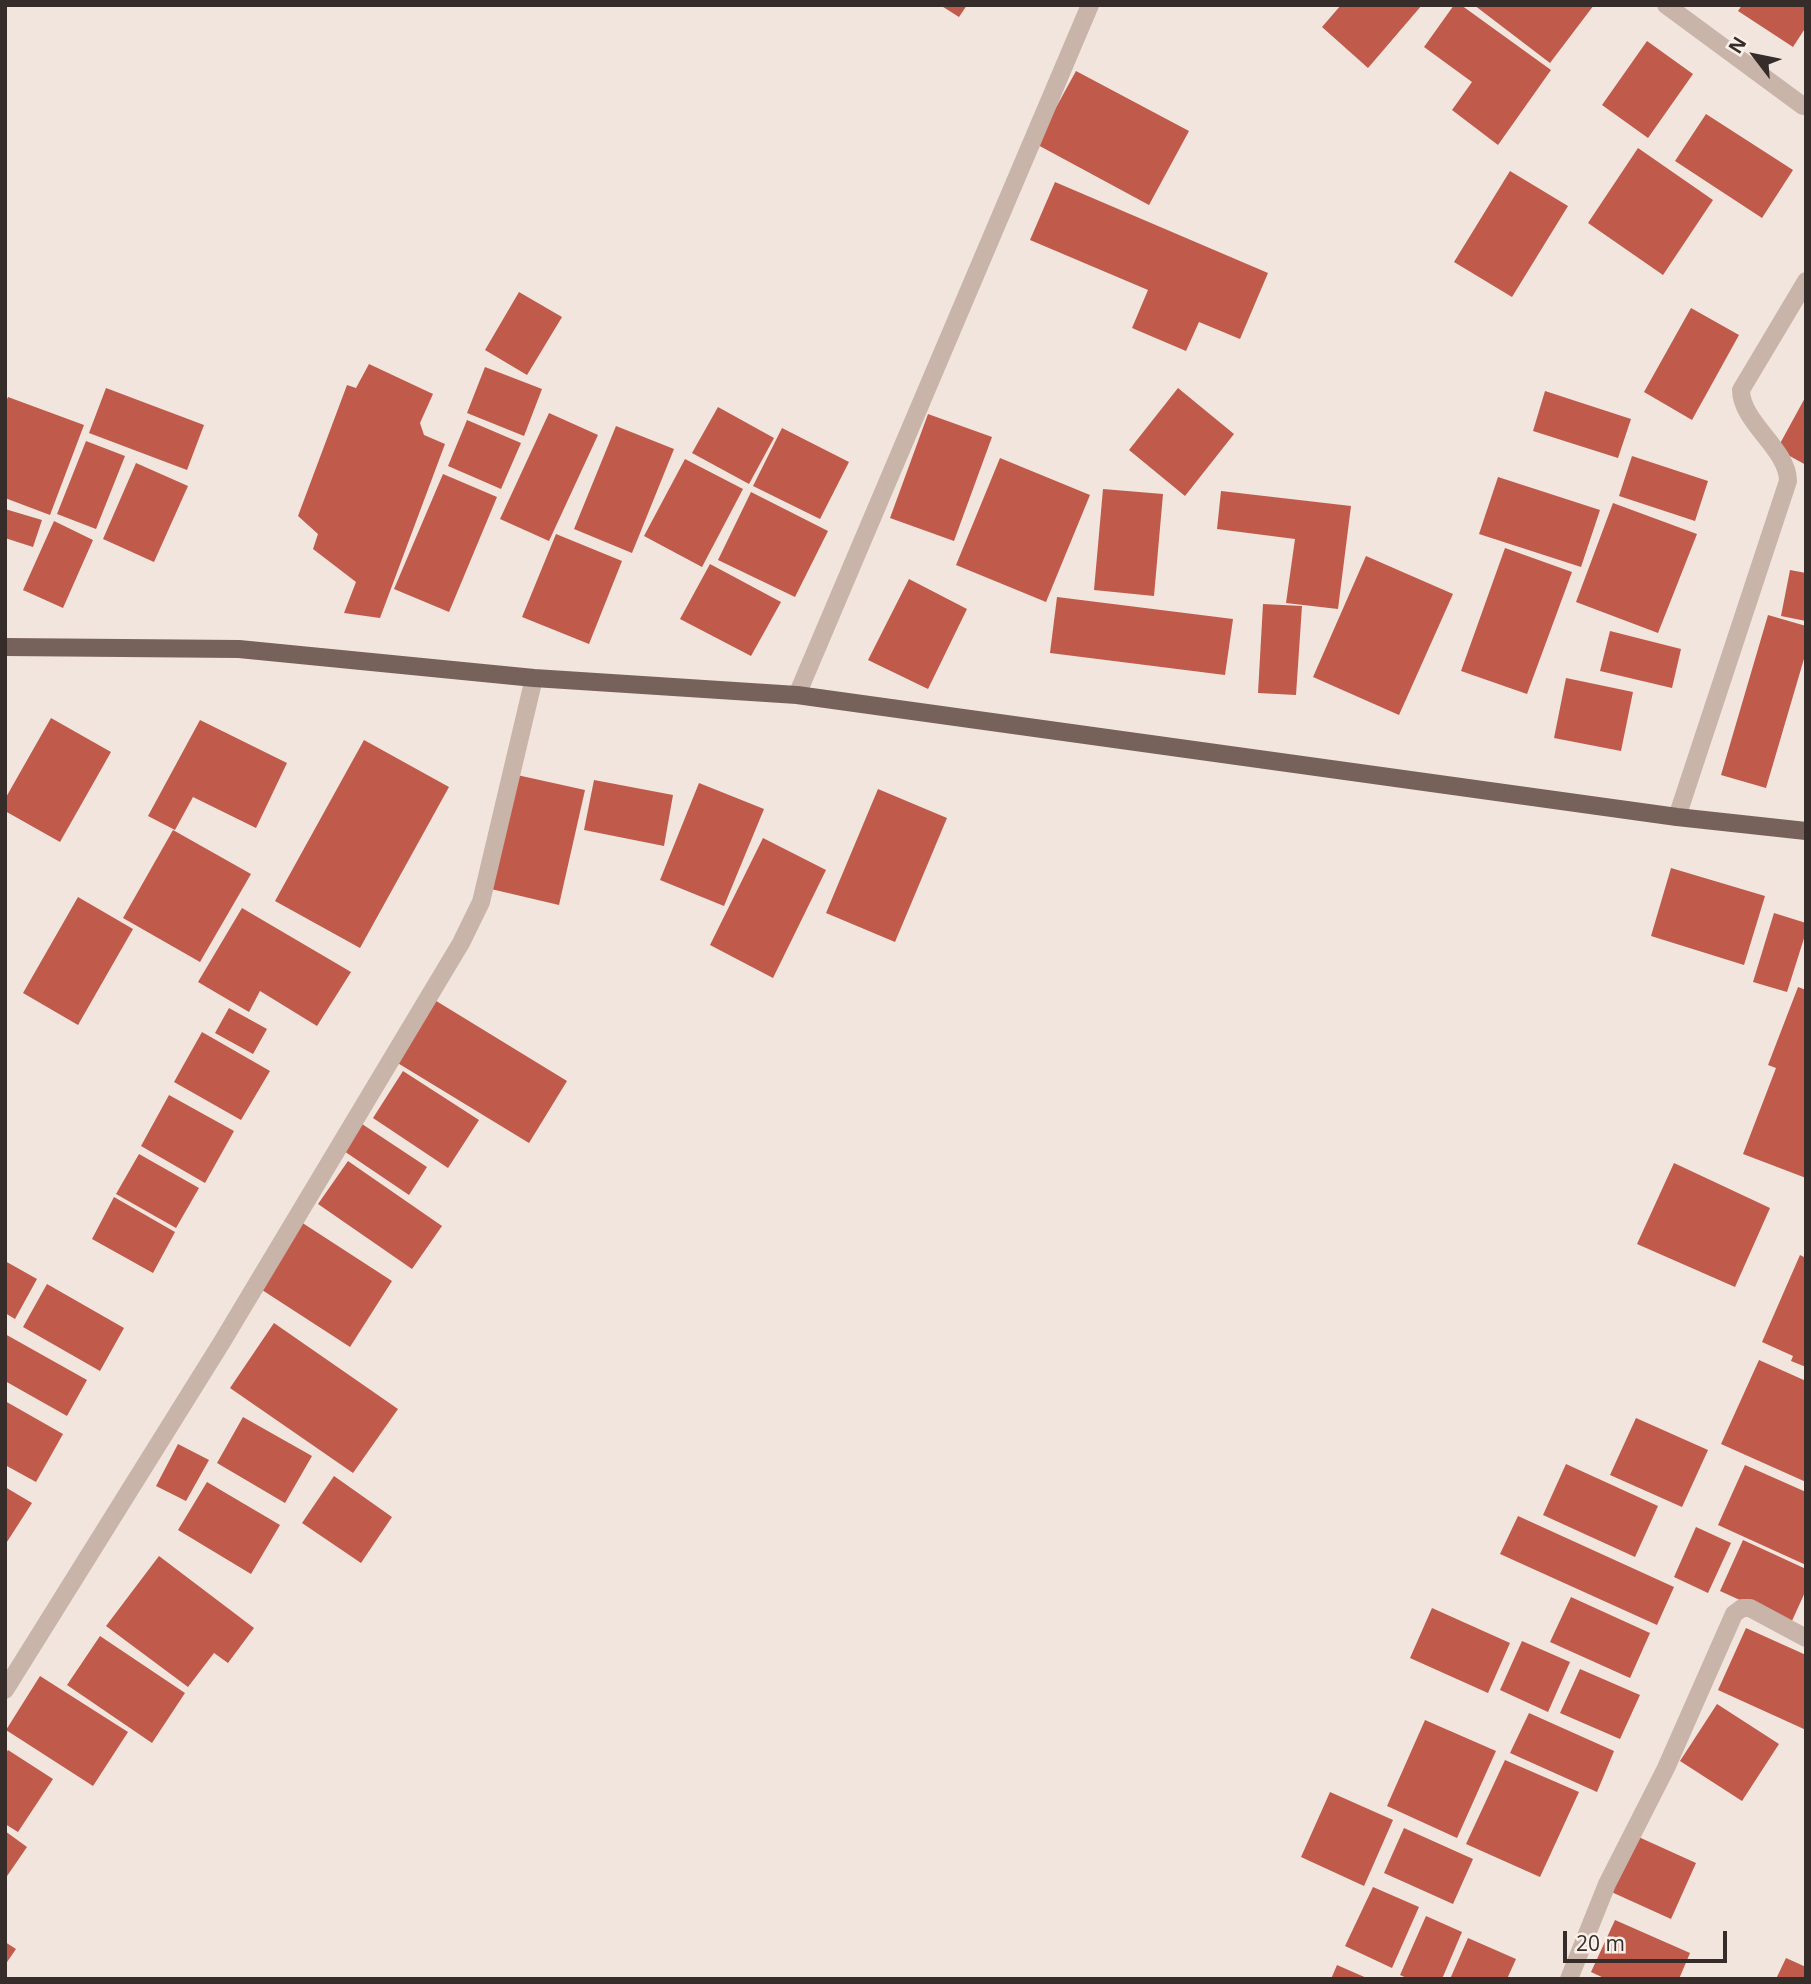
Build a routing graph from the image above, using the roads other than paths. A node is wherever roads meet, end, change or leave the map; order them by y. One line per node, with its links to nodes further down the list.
1 (1090, 5): 7 (street)
2 (1666, 5): 3 (street)
3 (1805, 106)
4 (1806, 281): 8 (street)
5 (5, 647): 6 (main road)
6 (534, 678): 7 (main road); 11 (street)
7 (797, 695): 8 (main road)
8 (1677, 817): 9 (main road)
9 (1806, 831)
10 (1806, 1638): 12 (street)
11 (5, 1690)
12 (1569, 1979)

